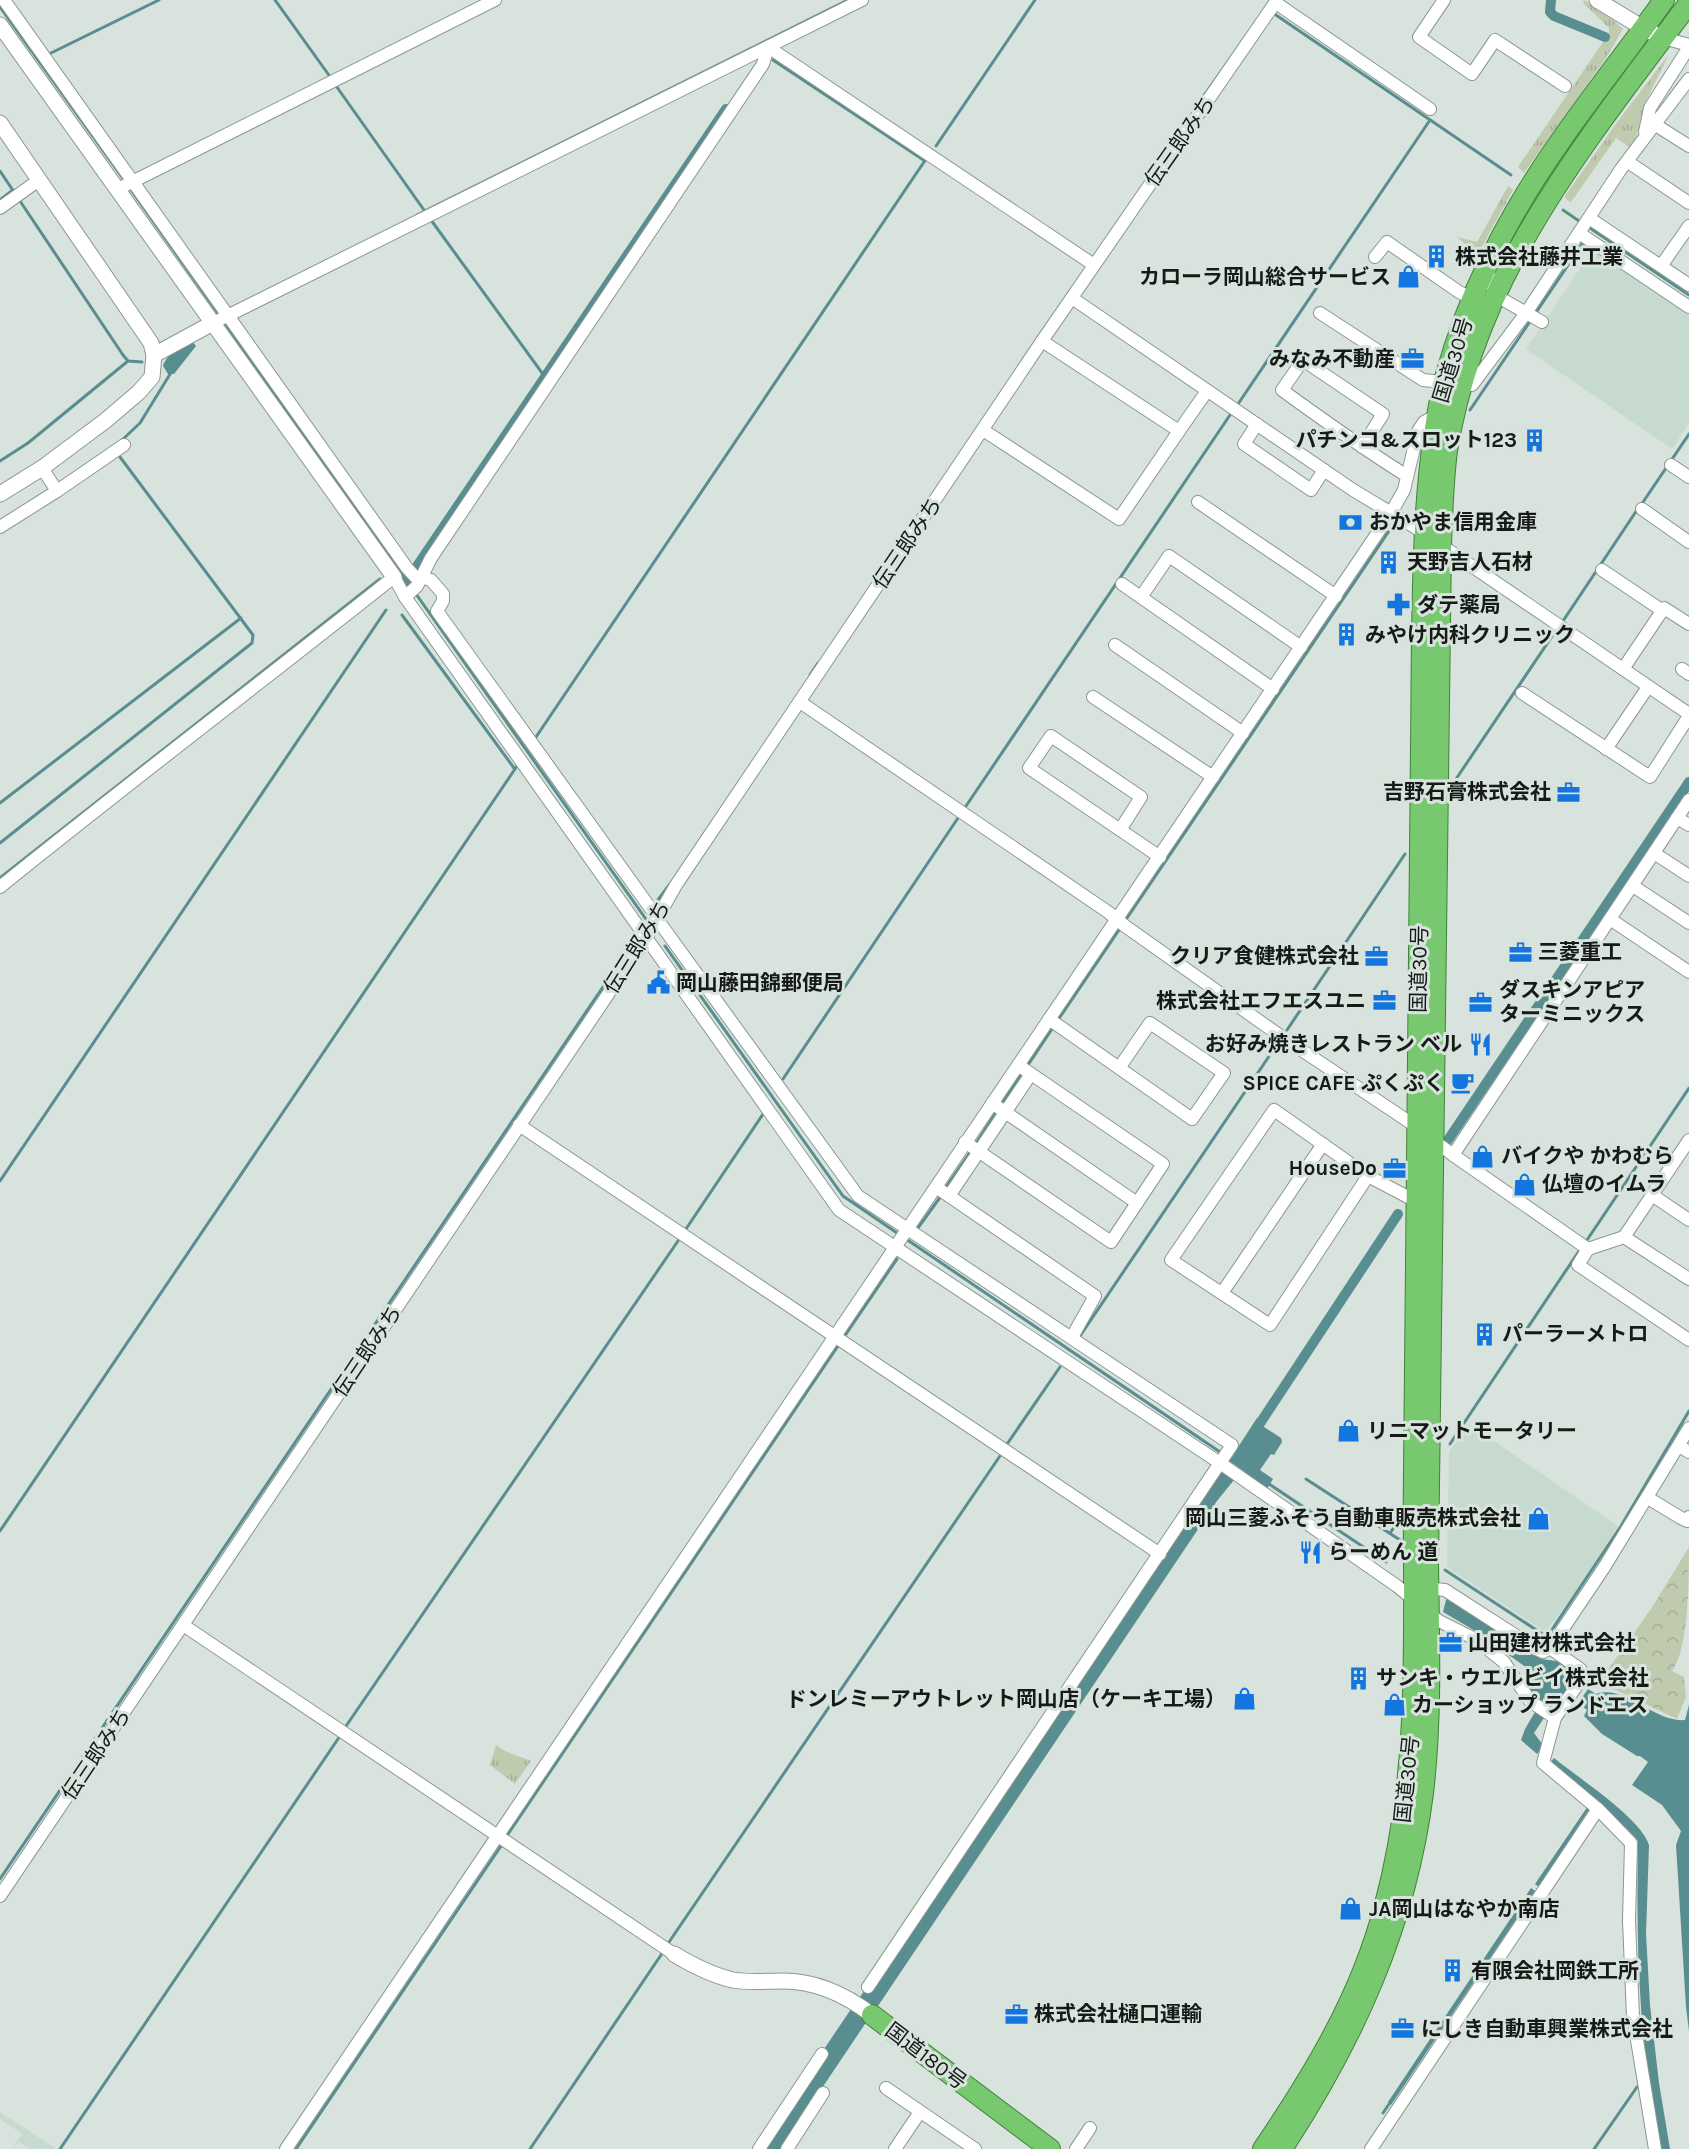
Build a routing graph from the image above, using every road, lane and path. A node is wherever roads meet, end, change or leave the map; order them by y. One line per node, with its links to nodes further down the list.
1 (4, 0): 22 (street)
2 (495, 0): 22 (street)
3 (862, 0): 12 (street)
4 (1444, 0): 14 (street)
5 (1597, 0): 8 (street)
6 (1276, 1): 15 (street); 28 (street, 伝三郎みち)
7 (1689, 3): 10 (highway, 国道30号)
8 (1654, 14): 10 (street); 32 (highway, 国道30号)
9 (0, 25): 22 (street)
10 (1667, 32): 11 (street); 32 (highway, 国道30号)
11 (1689, 46): 18 (street)
12 (768, 47): 28 (street); 36 (street); 62 (street)
13 (1686, 82): 17 (street)
14 (1565, 86)
15 (1430, 109)
16 (0, 123): 21 (street)
17 (1654, 124): 18 (street); 19 (street)
18 (1644, 139): 20 (street)
19 (1689, 146)
20 (1628, 162): 23 (street); 26 (street)
21 (39, 180): 24 (street); 38 (street)
22 (129, 185): 36 (street)
23 (1689, 203)
24 (0, 208)
25 (1689, 225): 29 (street)
26 (1585, 229): 29 (street); 33 (street); 35 (street)
27 (1375, 257): 32 (street)
28 (1094, 265): 31 (street, 伝三郎みち)
29 (1661, 266): 30 (street)
30 (1689, 285)
31 (1072, 297): 37 (street, 伝三郎みち); 39 (street)
32 (1484, 301): 35 (street); 40 (highway, 国道30号)
33 (1689, 307)
34 (1320, 313): 40 (street)
35 (1533, 317): 40 (street)
36 (220, 319): 38 (street); 61 (street); 62 (street)
37 (1042, 341): 42 (street, 伝三郎みち); 43 (street)
38 (154, 356): 47 (street)
39 (1207, 391): 41 (street); 43 (street)
40 (1447, 392): 49 (street); 57 (highway, 国道30号); 59 (highway, 国道30号)
41 (1257, 424): 48 (street); 48 (street)
42 (983, 430): 43 (street); 75 (street, 伝三郎みち)
43 (1179, 431)
44 (1362, 447): 44 (street); 49 (street)
45 (118, 449): 51 (street)
46 (1671, 465): 50 (street)
47 (42, 468): 51 (street); 52 (street)
48 (1324, 470): 55 (street)
49 (1407, 476): 55 (street)
50 (1689, 477)
51 (55, 488): 56 (street)
52 (0, 494)
53 (1198, 502): 64 (street)
54 (1642, 509): 58 (street)
55 (1391, 513): 57 (street); 64 (street)
56 (0, 527)
57 (1425, 535): 59 (street); 101 (highway, 国道30号)
58 (1689, 542)
59 (1441, 546): 70 (street); 102 (highway, 国道30号)
60 (1602, 570): 66 (street)
61 (394, 577): 62 (street); 89 (street)
62 (414, 583): 79 (street); 79 (street)
63 (1122, 584): 65 (street)
64 (1336, 596): 69 (street)
65 (1141, 597): 69 (street); 72 (street)
66 (1663, 611): 67 (street); 70 (street)
67 (1689, 624)
68 (1115, 645): 77 (street)
69 (1301, 647): 72 (street)
70 (1623, 669): 71 (street)
71 (1648, 687): 76 (street); 78 (street)
72 (1273, 689): 77 (street)
73 (1522, 693): 78 (street)
74 (1093, 696): 80 (street)
75 (800, 702): 90 (street, 伝三郎みち); 92 (street)
76 (1689, 715): 78 (street)
77 (1243, 733): 80 (street)
78 (1606, 749)
79 (533, 761): 90 (street); 94 (street)
80 (1213, 777): 86 (street)
81 (1689, 800): 82 (street)
82 (1677, 818): 83 (street); 85 (street)
83 (1689, 825)
84 (1120, 830): 84 (street); 86 (street)
85 (1654, 853): 87 (street); 88 (street)
86 (1160, 857): 92 (street)
87 (1689, 876)
88 (1632, 886): 91 (street); 93 (street)
89 (0, 887)
90 (654, 912): 94 (street, 伝三郎みち); 113 (street)
91 (1610, 919): 95 (street); 106 (street)
92 (1120, 923): 96 (street); 101 (street)
93 (1689, 923)
94 (646, 938): 100 (street, 伝三郎みち); 113 (street)
95 (1689, 972)
96 (1054, 1022): 97 (street); 98 (street)
97 (1119, 1068): 97 (street)
98 (1025, 1070): 99 (street); 111 (street)
99 (999, 1108): 105 (street); 111 (street)
100 (519, 1125): 119 (street); 130 (street, 伝三郎みち)
101 (1417, 1128): 102 (street); 110 (highway, 国道30号)
102 (1435, 1141): 106 (street); 110 (highway, 国道30号)
103 (1323, 1144): 107 (street); 117 (street); 117 (street)
104 (1687, 1146): 109 (street)
105 (972, 1147): 108 (street); 111 (street)
106 (1453, 1155): 115 (street)
107 (1368, 1176): 110 (street); 117 (street)
108 (942, 1192): 113 (street); 118 (street)
109 (1652, 1195): 112 (street); 114 (street)
110 (1426, 1198): 129 (highway, 国道30号)
111 (1137, 1203)
112 (1689, 1220)
113 (906, 1236): 118 (street); 119 (street); 124 (street)
114 (1624, 1237): 115 (street); 116 (street)
115 (1584, 1246): 120 (street)
116 (1689, 1279)
117 (1222, 1293)
118 (1072, 1337): 122 (street)
119 (840, 1339): 128 (street); 134 (street)
120 (1689, 1340)
121 (1689, 1428): 123 (street)
122 (1214, 1435): 124 (street); 125 (street)
123 (1684, 1449): 126 (street)
124 (1208, 1452): 125 (street)
125 (1221, 1461): 128 (street); 129 (street)
126 (1648, 1498): 127 (street); 131 (street)
127 (1689, 1517)
128 (1160, 1554): 137 (street)
129 (1421, 1597): 131 (street); 132 (street); 153 (highway, 国道30号); 154 (highway, 国道30号)
130 (183, 1625): 134 (street); 135 (street, 伝三郎みち)
131 (1551, 1648): 132 (street)
132 (1551, 1716): 133 (street)
133 (1594, 1805): 155 (street); 156 (street)
134 (501, 1840): 136 (street); 145 (street)
135 (0, 1896)
136 (674, 1954): 138 (street)
137 (868, 1987)
138 (872, 2015): 142 (highway, 国道180号)
139 (822, 2054): 146 (street)
140 (886, 2088): 143 (street)
141 (823, 2093): 147 (street)
142 (981, 2098): 150 (highway, 国道180号); 151 (highway, 国道180号)
143 (920, 2112): 148 (street); 149 (street)
144 (1090, 2128): 152 (street)
145 (286, 2149)
146 (759, 2149)
147 (787, 2149)
148 (895, 2149)
149 (975, 2149)
150 (1026, 2149)
151 (1050, 2149)
152 (1076, 2149)
153 (1263, 2149)
154 (1282, 2149)
155 (1371, 2149)
156 (1655, 2149)

